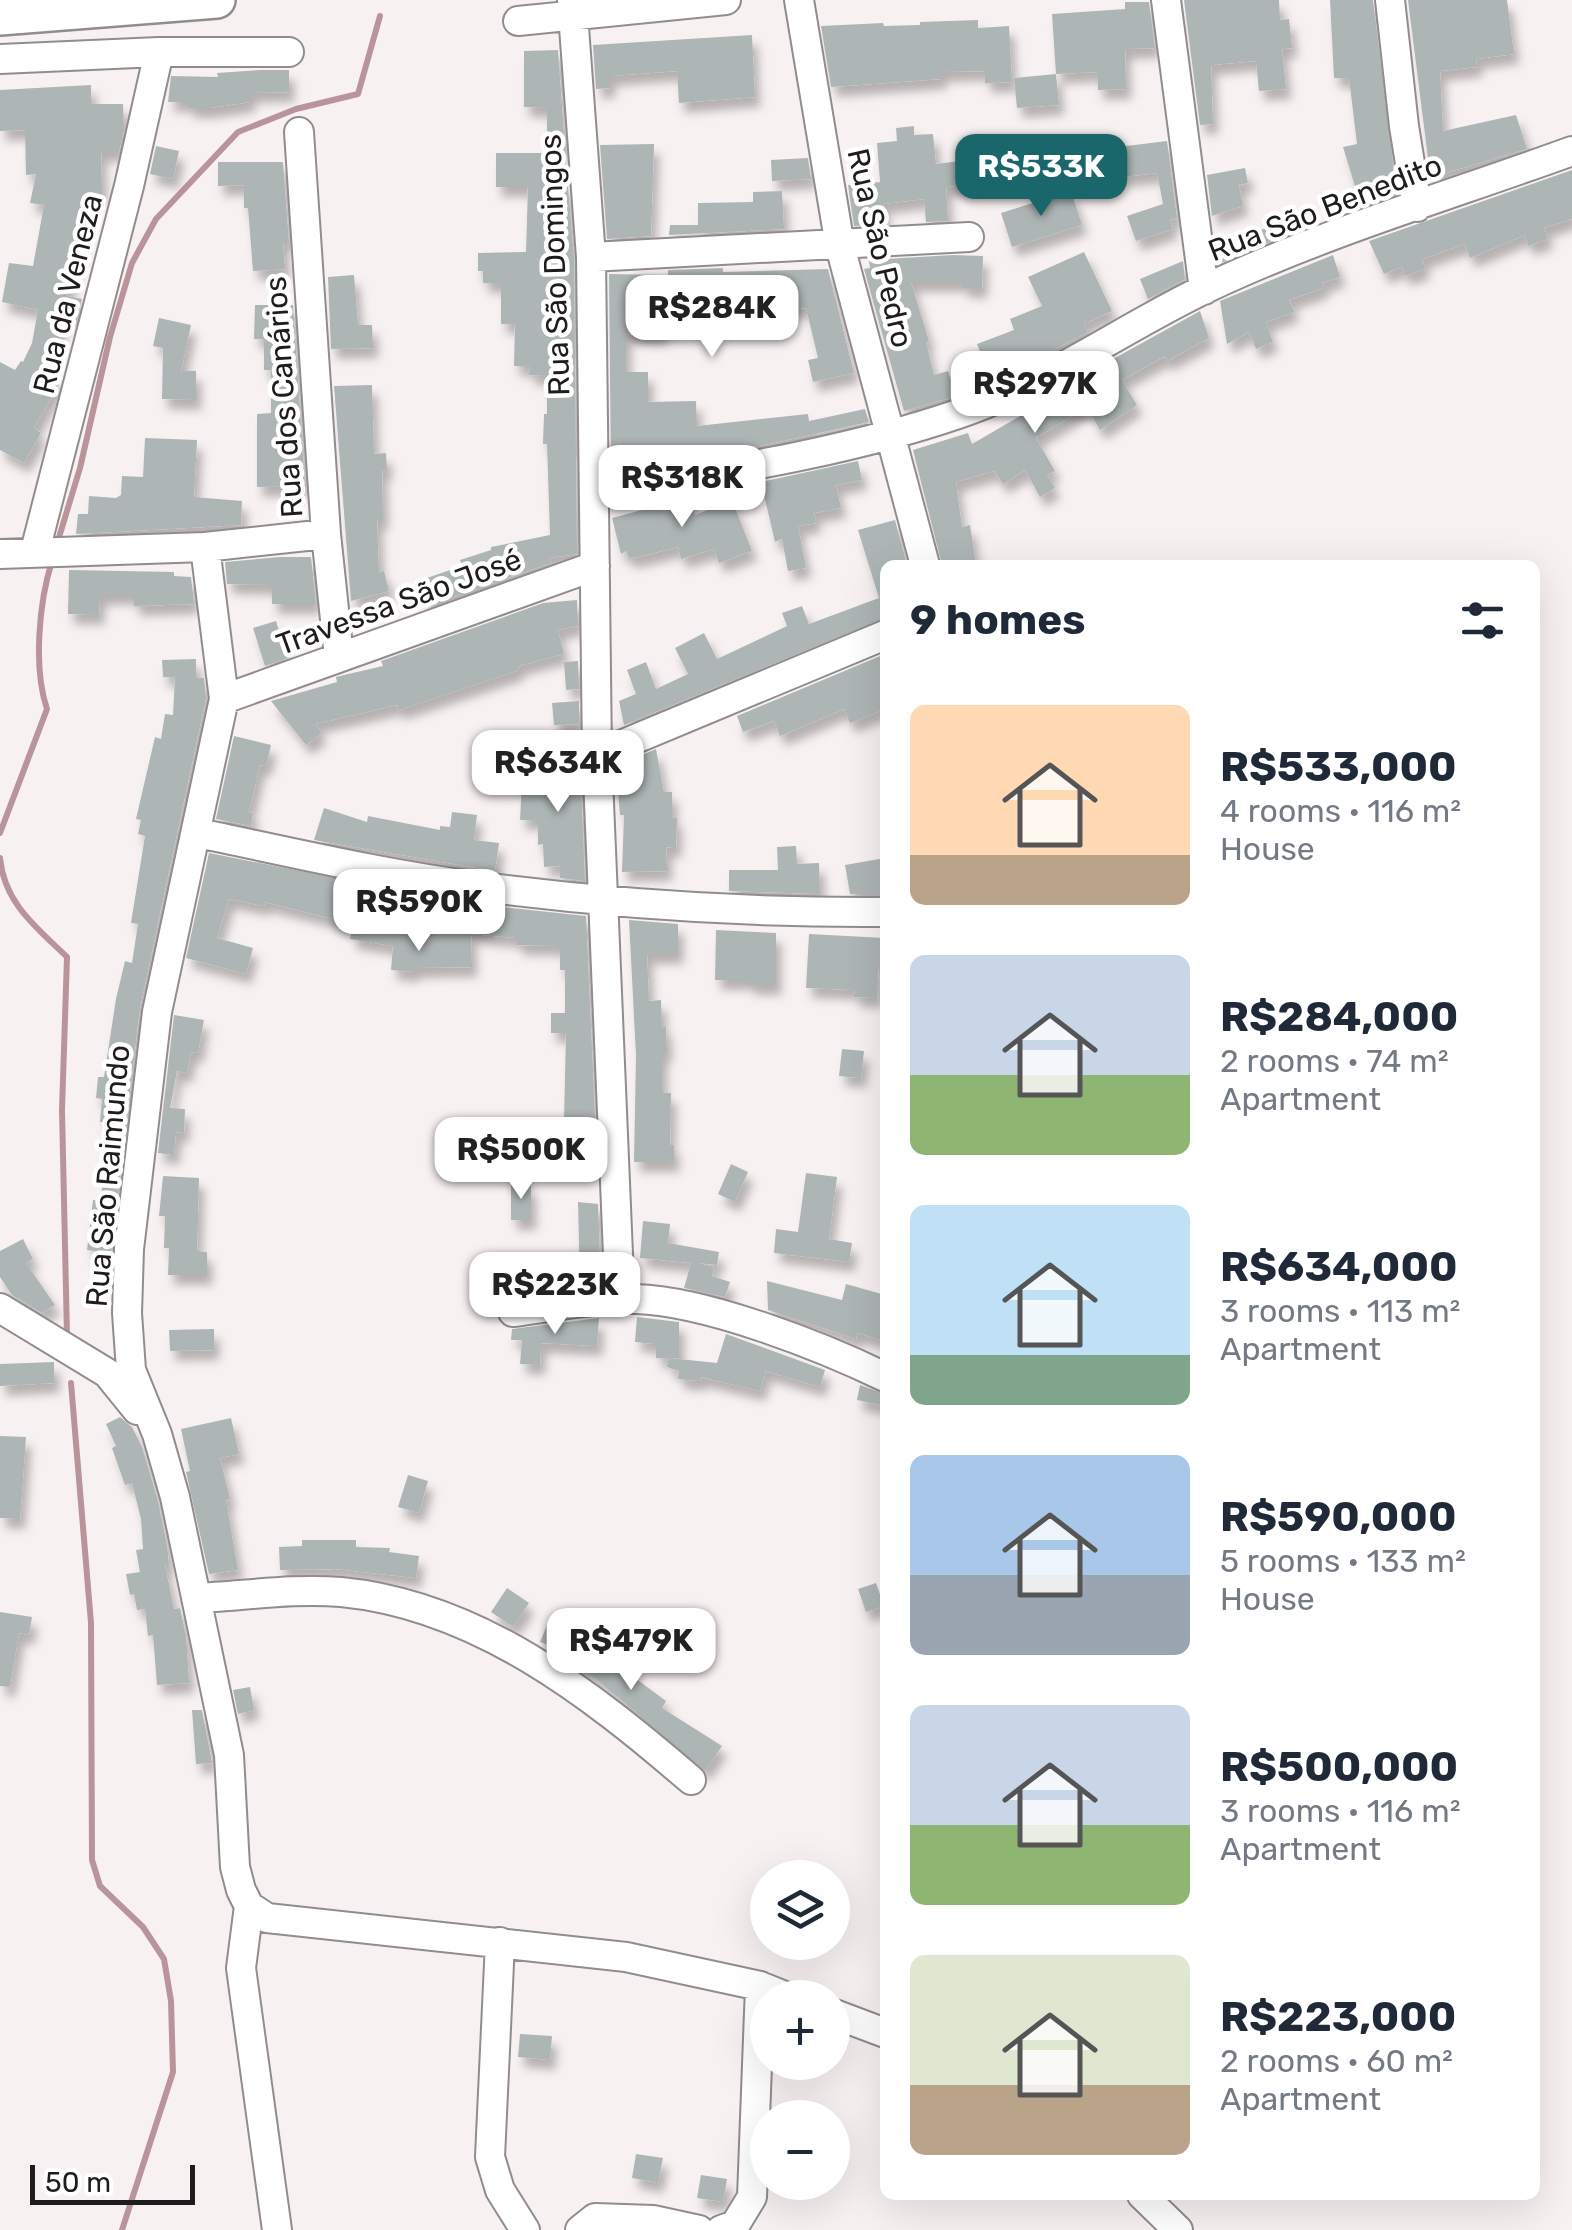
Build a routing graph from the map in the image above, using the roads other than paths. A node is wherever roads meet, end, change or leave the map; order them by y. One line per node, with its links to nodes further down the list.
1 (217, 0): 7 (main road)
2 (726, 0): 6 (street)
3 (800, 0): 16 (street, Rua São Pedro)
4 (1166, 0): 18 (street)
5 (1390, 0): 14 (street)
6 (574, 7): 8 (street); 17 (street, Rua São Domingos)
7 (0, 18)
8 (518, 21)
9 (159, 52): 10 (street); 11 (street); 23 (street, Rua da Veneza)
10 (289, 52)
11 (0, 59)
12 (299, 132): 21 (street, Rua dos Canários)
13 (1572, 151): 14 (street, Rua São Benedito)
14 (1417, 207): 18 (street, Rua São Benedito)
15 (969, 237): 16 (street)
16 (840, 246): 17 (street); 19 (street, Rua São Pedro)
17 (591, 257): 20 (street, Rua São Domingos)
18 (1204, 290): 19 (street, Rua São Benedito)
19 (891, 434): 20 (street, Rua São Benedito); 25 (street, Rua São Pedro)
20 (594, 492): 26 (street, Rua São Domingos)
21 (326, 534): 22 (street); 28 (street, Rua dos Canários)
22 (205, 547): 23 (street); 29 (street, Rua São Raimundo)
23 (38, 551): 24 (street)
24 (0, 554)
25 (923, 560)
26 (595, 566): 28 (street, Travessa São José); 30 (street, Rua São Domingos)
27 (880, 637): 30 (street)
28 (339, 657): 29 (street, Travessa São José)
29 (224, 699): 31 (street, Rua São Raimundo)
30 (598, 755): 32 (street, Rua São Domingos)
31 (198, 833): 32 (street); 38 (street, Rua São Raimundo)
32 (604, 901): 33 (street); 34 (street, Rua São Domingos)
33 (880, 912)
34 (636, 1299): 36 (street); 37 (street)
35 (0, 1308): 38 (street)
36 (513, 1312)
37 (880, 1374)
38 (157, 1434): 39 (street, Rua São Raimundo)
39 (196, 1598): 40 (street); 41 (street, Rua São Raimundo)
40 (691, 1780)
41 (249, 1906): 42 (street); 48 (street)
42 (500, 1942): 43 (street); 49 (street)
43 (750, 1984)
44 (850, 2020): 45 (street)
45 (880, 2031)
46 (756, 2080): 52 (street)
47 (1147, 2200): 53 (street)
48 (277, 2230)
49 (525, 2230)
50 (580, 2230): 51 (street)
51 (699, 2230)
52 (721, 2230)
53 (1178, 2230)

